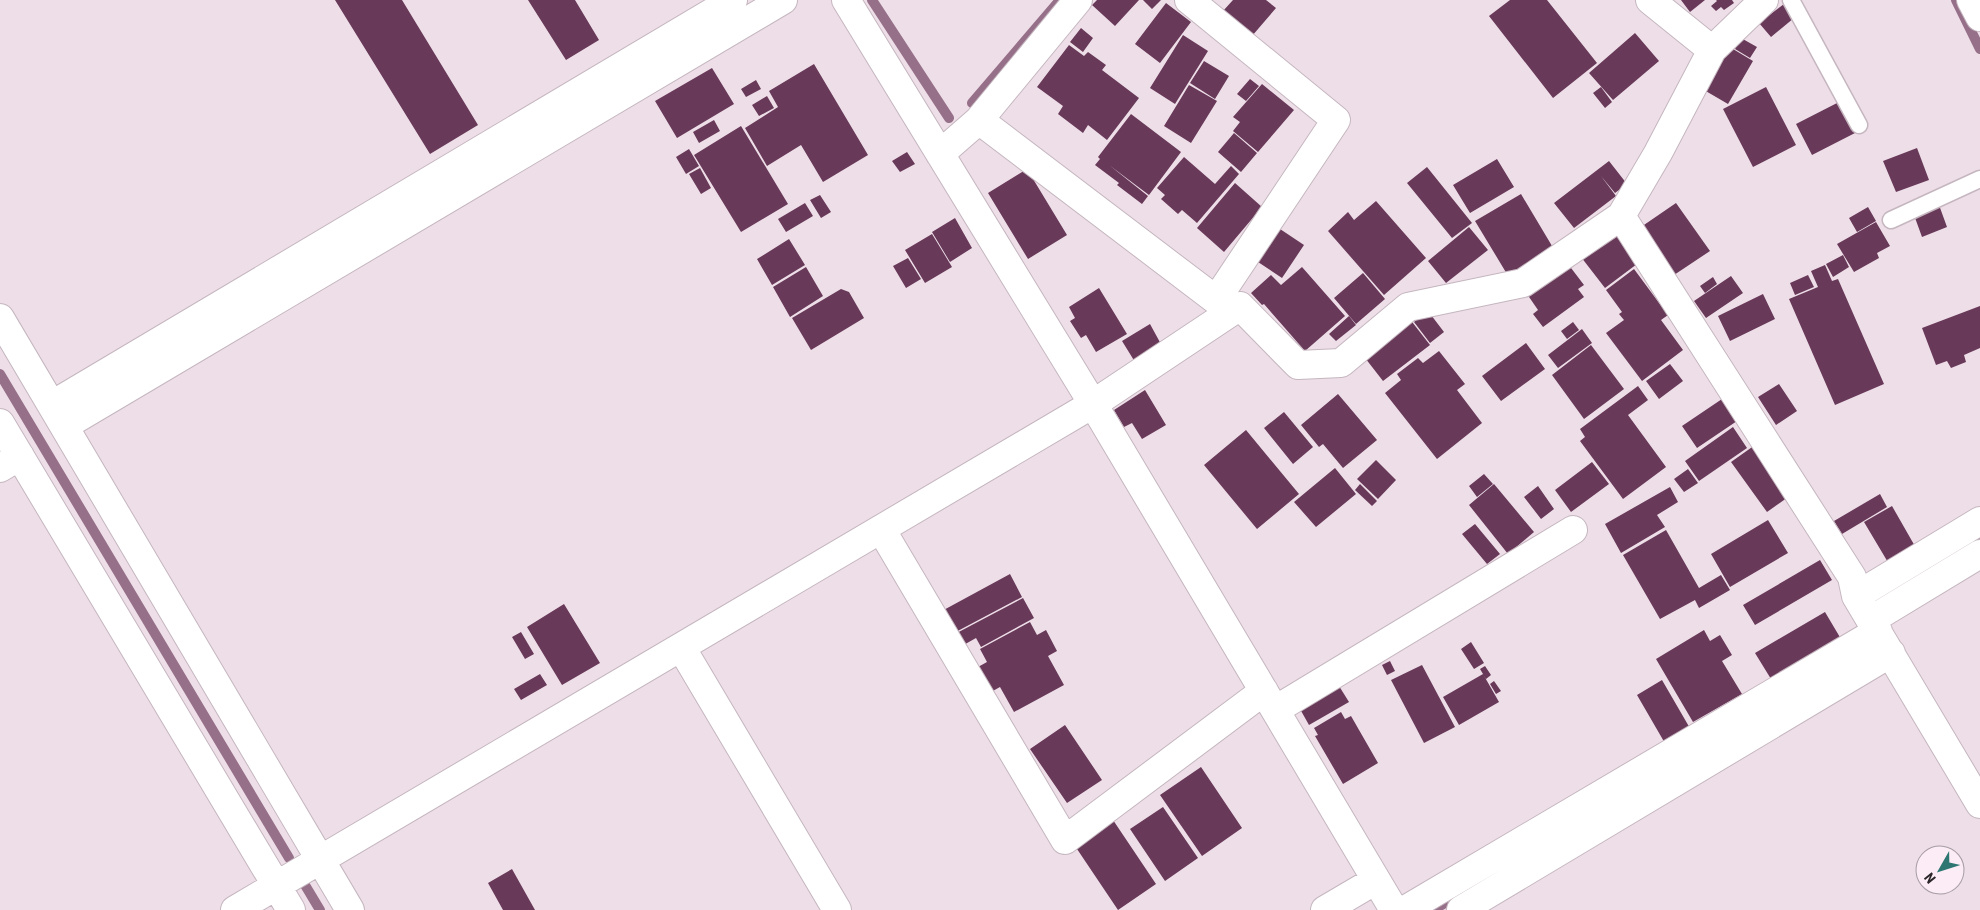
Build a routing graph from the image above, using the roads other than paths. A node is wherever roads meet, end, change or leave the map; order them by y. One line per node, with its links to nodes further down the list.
1 (733, 0): 21 (street)
2 (783, 0): 21 (street)
3 (846, 0): 14 (street)
4 (1078, 0): 12 (street)
5 (1189, 0): 18 (street)
6 (1650, 0): 11 (street)
7 (1764, 0): 11 (street)
8 (1792, 0): 13 (lane)
9 (1971, 0): 10 (street)
10 (1980, 17)
11 (1712, 50): 16 (street)
12 (979, 120): 14 (street); 18 (street)
13 (1859, 126)
14 (940, 154): 20 (street)
15 (1980, 179): 17 (lane)
16 (1622, 216): 18 (street); 28 (street)
17 (1891, 220)
18 (1222, 306): 20 (street)
19 (0, 318): 21 (street)
20 (1093, 404): 25 (street); 31 (street)
21 (58, 416): 33 (street)
22 (1, 429): 23 (street)
23 (10, 462): 34 (street)
24 (1980, 521): 28 (street)
25 (881, 529): 30 (street); 31 (street)
26 (1573, 530): 31 (street)
27 (1980, 554): 29 (street)
28 (1856, 596): 29 (street)
29 (1880, 635): 32 (street); 35 (street); 41 (street)
30 (681, 647): 33 (street); 39 (street)
31 (1269, 700): 35 (street)
32 (1980, 804)
33 (320, 859): 34 (street); 38 (street)
34 (277, 886): 36 (street); 37 (street)
35 (1388, 902): 40 (street)
36 (235, 910)
37 (291, 910)
38 (350, 910)
39 (837, 910)
40 (1325, 910)
41 (1461, 910)

